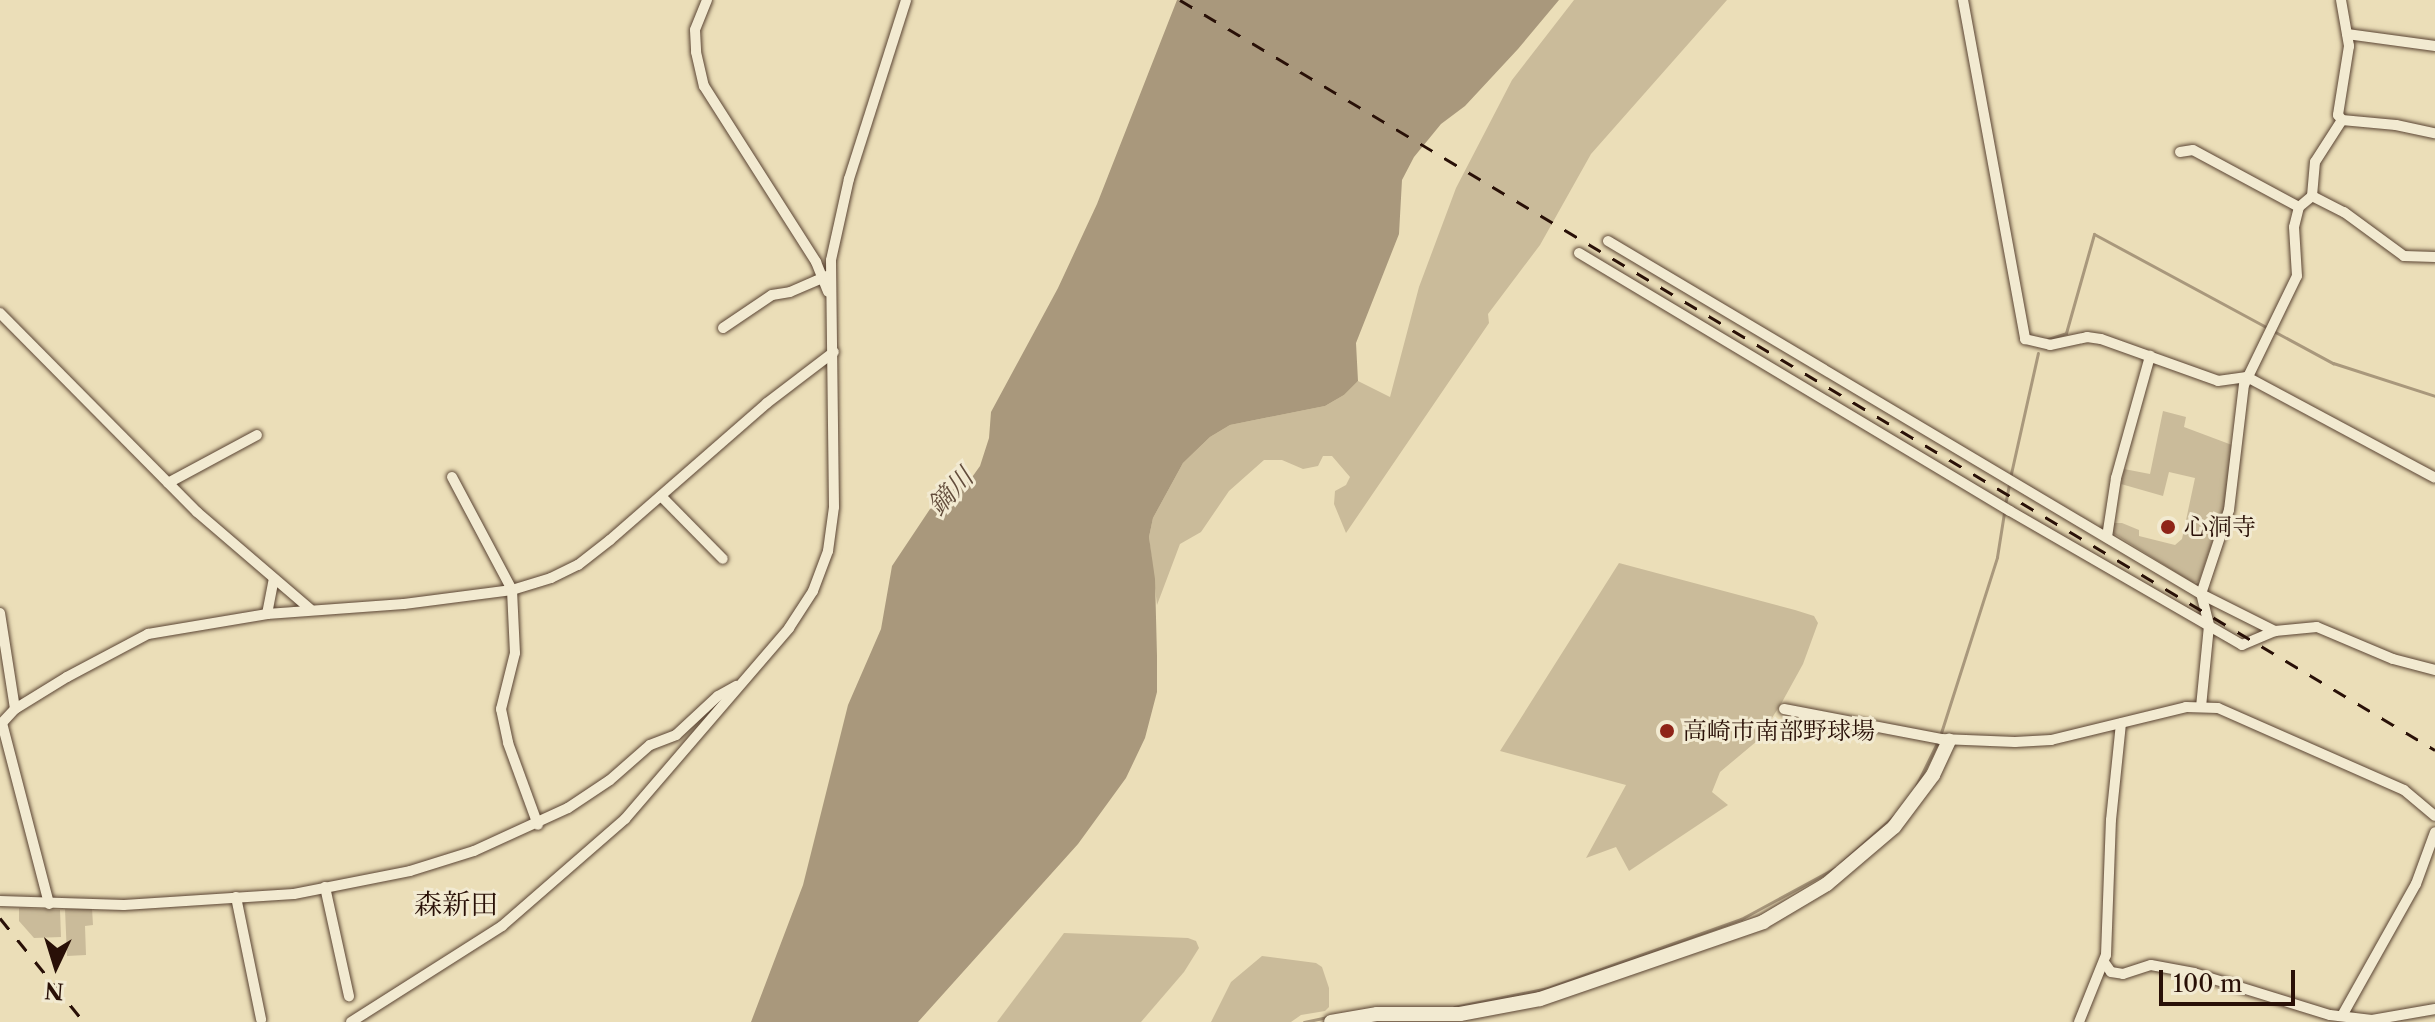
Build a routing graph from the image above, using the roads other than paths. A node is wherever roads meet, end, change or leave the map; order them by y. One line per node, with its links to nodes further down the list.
1 (707, 0): 15 (street)
2 (906, 0): 15 (street)
3 (1963, 0): 19 (street)
4 (2341, 0): 5 (street)
5 (2347, 34): 6 (street); 7 (street)
6 (2435, 46)
7 (2342, 120): 8 (street); 10 (street)
8 (2435, 133)
9 (2180, 152): 11 (street)
10 (2312, 196): 11 (street); 14 (street)
11 (2299, 207): 20 (street)
12 (1608, 241): 26 (street)
13 (1579, 253): 34 (street)
14 (2435, 257)
15 (827, 276): 17 (street); 18 (street)
16 (0, 313): 24 (street)
17 (723, 328)
18 (834, 352): 25 (street); 37 (street)
19 (2150, 356): 20 (street); 26 (street)
20 (2247, 377): 23 (street); 30 (street)
21 (257, 435): 24 (street)
22 (452, 477): 29 (street)
23 (2435, 478)
24 (168, 483): 28 (street)
25 (661, 496): 27 (street); 29 (street)
26 (2107, 537): 30 (street)
27 (723, 559)
28 (274, 579): 31 (street); 33 (street)
29 (512, 590): 31 (street); 45 (street)
30 (2201, 594): 34 (street); 35 (street)
31 (310, 609): 33 (street)
32 (0, 613): 39 (street)
33 (267, 614): 39 (street)
34 (2209, 625): 35 (street); 38 (street)
35 (2275, 631): 36 (street)
36 (2435, 670)
37 (742, 684): 45 (street); 56 (street)
38 (2201, 707): 42 (street); 44 (street)
39 (15, 709): 41 (street)
40 (1784, 709): 43 (street)
41 (1, 724): 50 (street)
42 (2121, 724): 43 (street); 51 (street)
43 (1949, 740): 57 (street)
44 (2435, 816)
45 (538, 825): 47 (street)
46 (2435, 832): 54 (street)
47 (325, 887): 48 (street); 52 (street)
48 (236, 897): 50 (street); 55 (street)
49 (0, 901): 50 (street)
50 (49, 904)
51 (2104, 962): 54 (street); 58 (street)
52 (349, 996)
53 (2435, 1009): 54 (street)
54 (2343, 1014)
55 (261, 1019)
56 (351, 1022)
57 (1331, 1022)
58 (2079, 1022)

